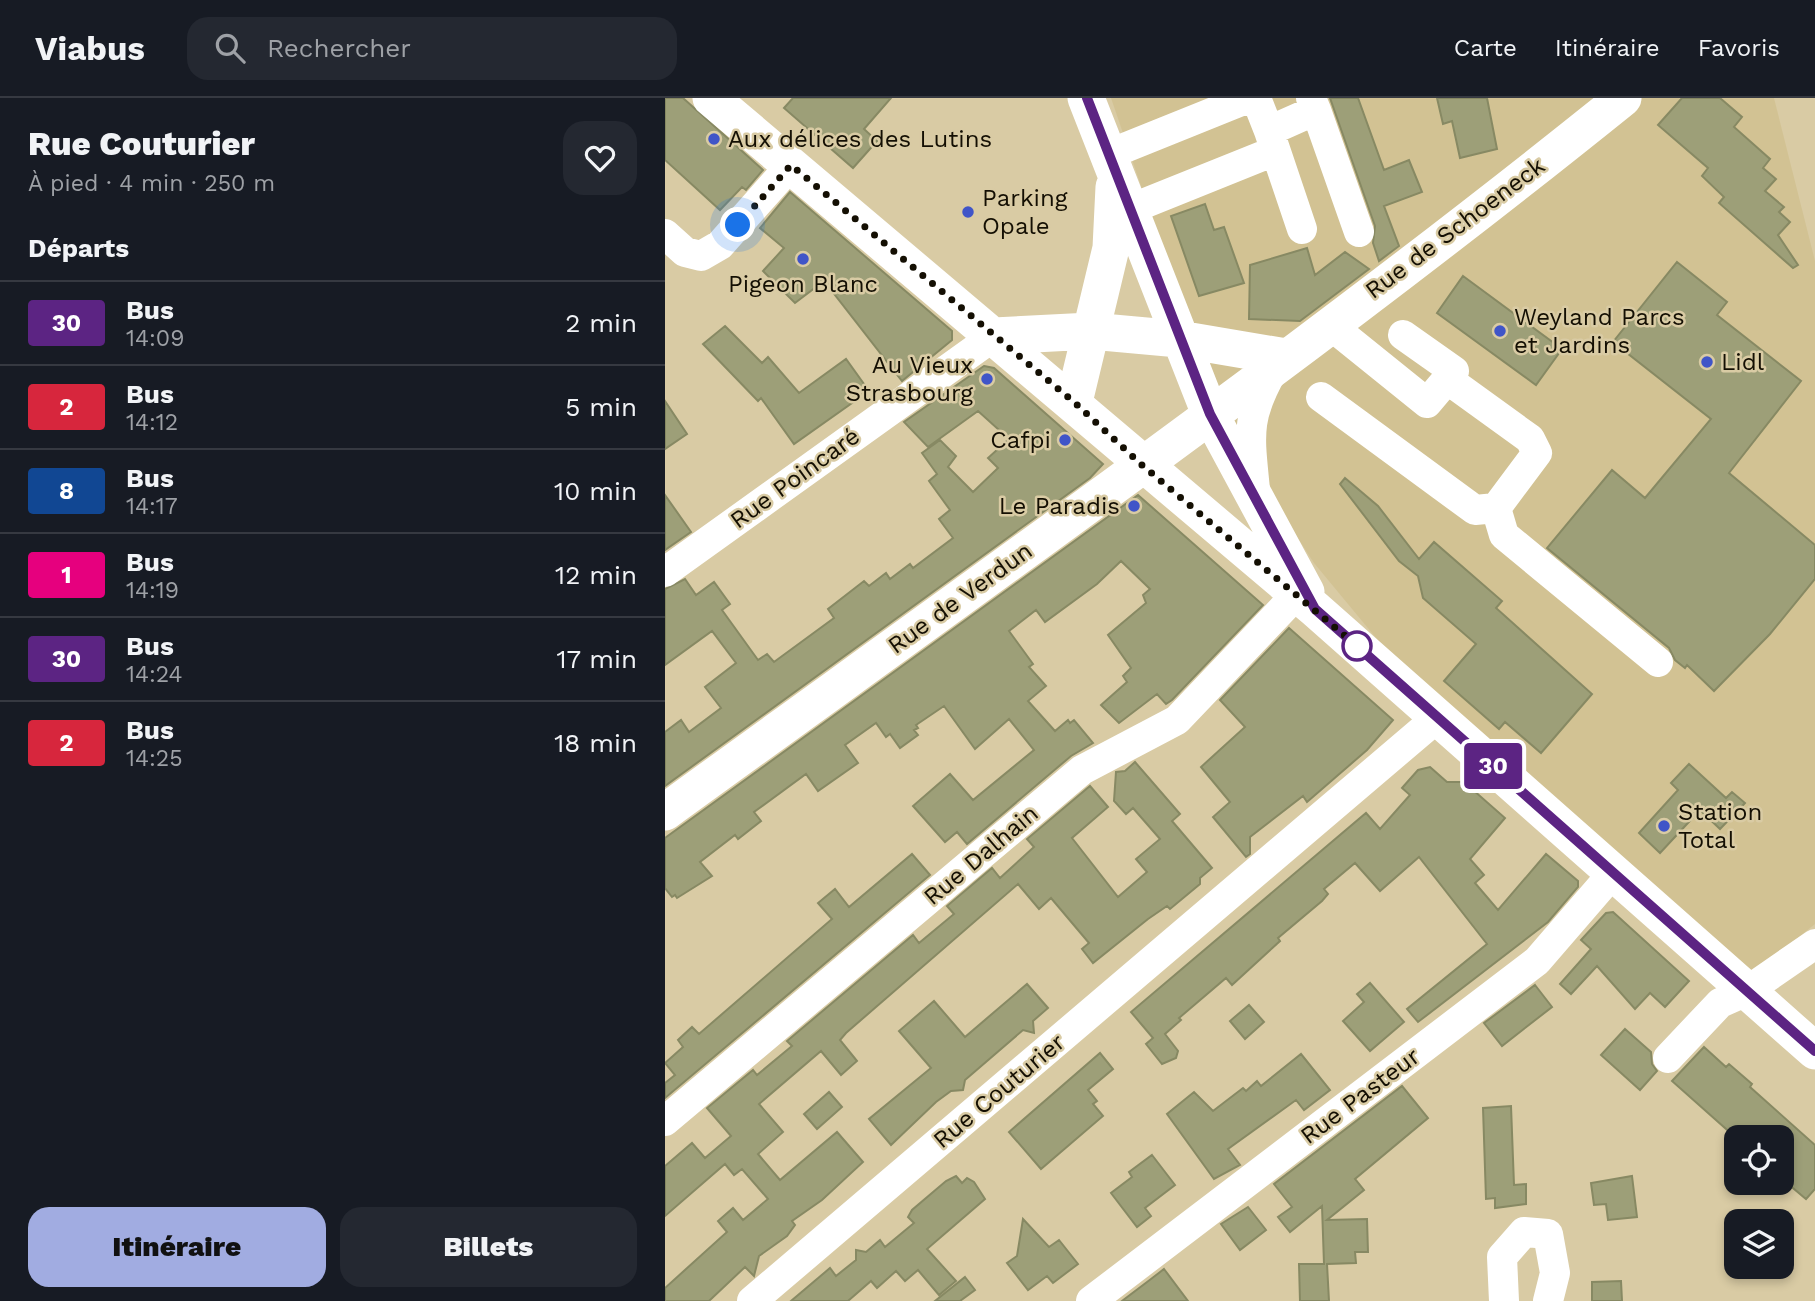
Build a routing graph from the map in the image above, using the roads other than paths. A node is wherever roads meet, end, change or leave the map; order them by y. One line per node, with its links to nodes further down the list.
1 (711, 98): 6 (main road)
2 (1086, 98): 7 (main road)
3 (1622, 98): 12 (main road, Rue de Schoeneck)
4 (1314, 104): 5 (street); 10 (street)
5 (1272, 141): 7 (street); 8 (street); 9 (street)
6 (791, 165): 11 (street); 15 (main road)
7 (1111, 165): 8 (main road); 13 (main road)
8 (1128, 209): 16 (main road)
9 (1302, 229)
10 (1359, 232)
11 (665, 234)
12 (1329, 324): 17 (main road, Rue de Schoeneck); 18 (street)
13 (1091, 331): 15 (main road); 16 (main road); 20 (main road)
14 (1403, 335): 18 (street)
15 (994, 336): 20 (main road); 25 (street, Rue Poincaré)
16 (1179, 339): 17 (main road); 21 (main road)
17 (1281, 360): 21 (main road, Rue de Verdun); 23 (street, Rue de Schoeneck)
18 (1447, 379): 24 (street)
19 (1321, 397): 24 (street)
20 (1074, 402): 22 (main road)
21 (1210, 414): 22 (main road, Rue de Verdun); 23 (main road)
22 (1142, 465): 26 (main road); 29 (main road, Rue de Verdun)
23 (1257, 501): 26 (main road)
24 (1496, 508): 27 (street)
25 (665, 572)
26 (1306, 602): 28 (main road); 35 (street, Rue Dalhain)
27 (1658, 662)
28 (1438, 717): 30 (main road); 36 (street, Rue Couturier)
29 (665, 812)
30 (1613, 873): 32 (main road); 37 (street, Rue Pasteur)
31 (1815, 944): 32 (street)
32 (1747, 991): 33 (main road); 34 (street)
33 (1815, 1052)
34 (1668, 1058)
35 (665, 1122)
36 (752, 1301)
37 (1091, 1301)
38 (1504, 1301): 39 (street)
39 (1548, 1301)

